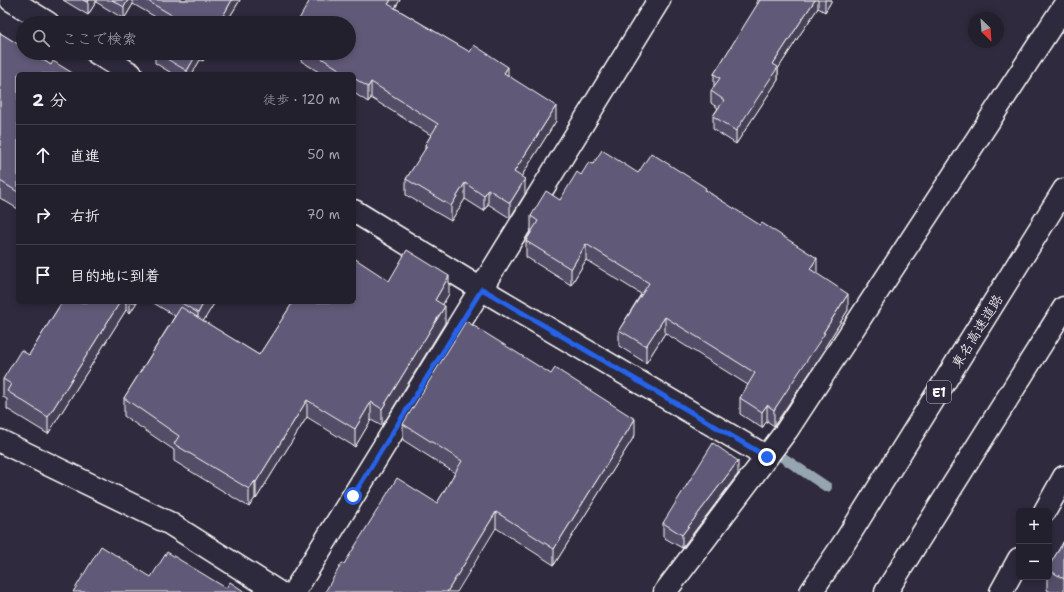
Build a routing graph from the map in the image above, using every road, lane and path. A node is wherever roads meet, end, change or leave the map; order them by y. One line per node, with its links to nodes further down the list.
1 (11, 0): 4 (main road)
2 (659, 0): 9 (main road)
3 (1064, 6): 12 (main road)
4 (37, 16)
5 (108, 60): 6 (main road)
6 (128, 72)
7 (1064, 190): 19 (main road, 東名高速道路 / E1)
8 (356, 211): 9 (main road)
9 (482, 289): 12 (main road); 17 (main road)
10 (1064, 308): 20 (main road)
11 (0, 441): 16 (main road)
12 (767, 457): 18 (main road)
13 (1064, 477): 14 (main road)
14 (1048, 508)
15 (1016, 564): 21 (main road)
16 (278, 592)
17 (294, 592)
18 (665, 592)
19 (811, 592)
20 (886, 592)
21 (1001, 592)

